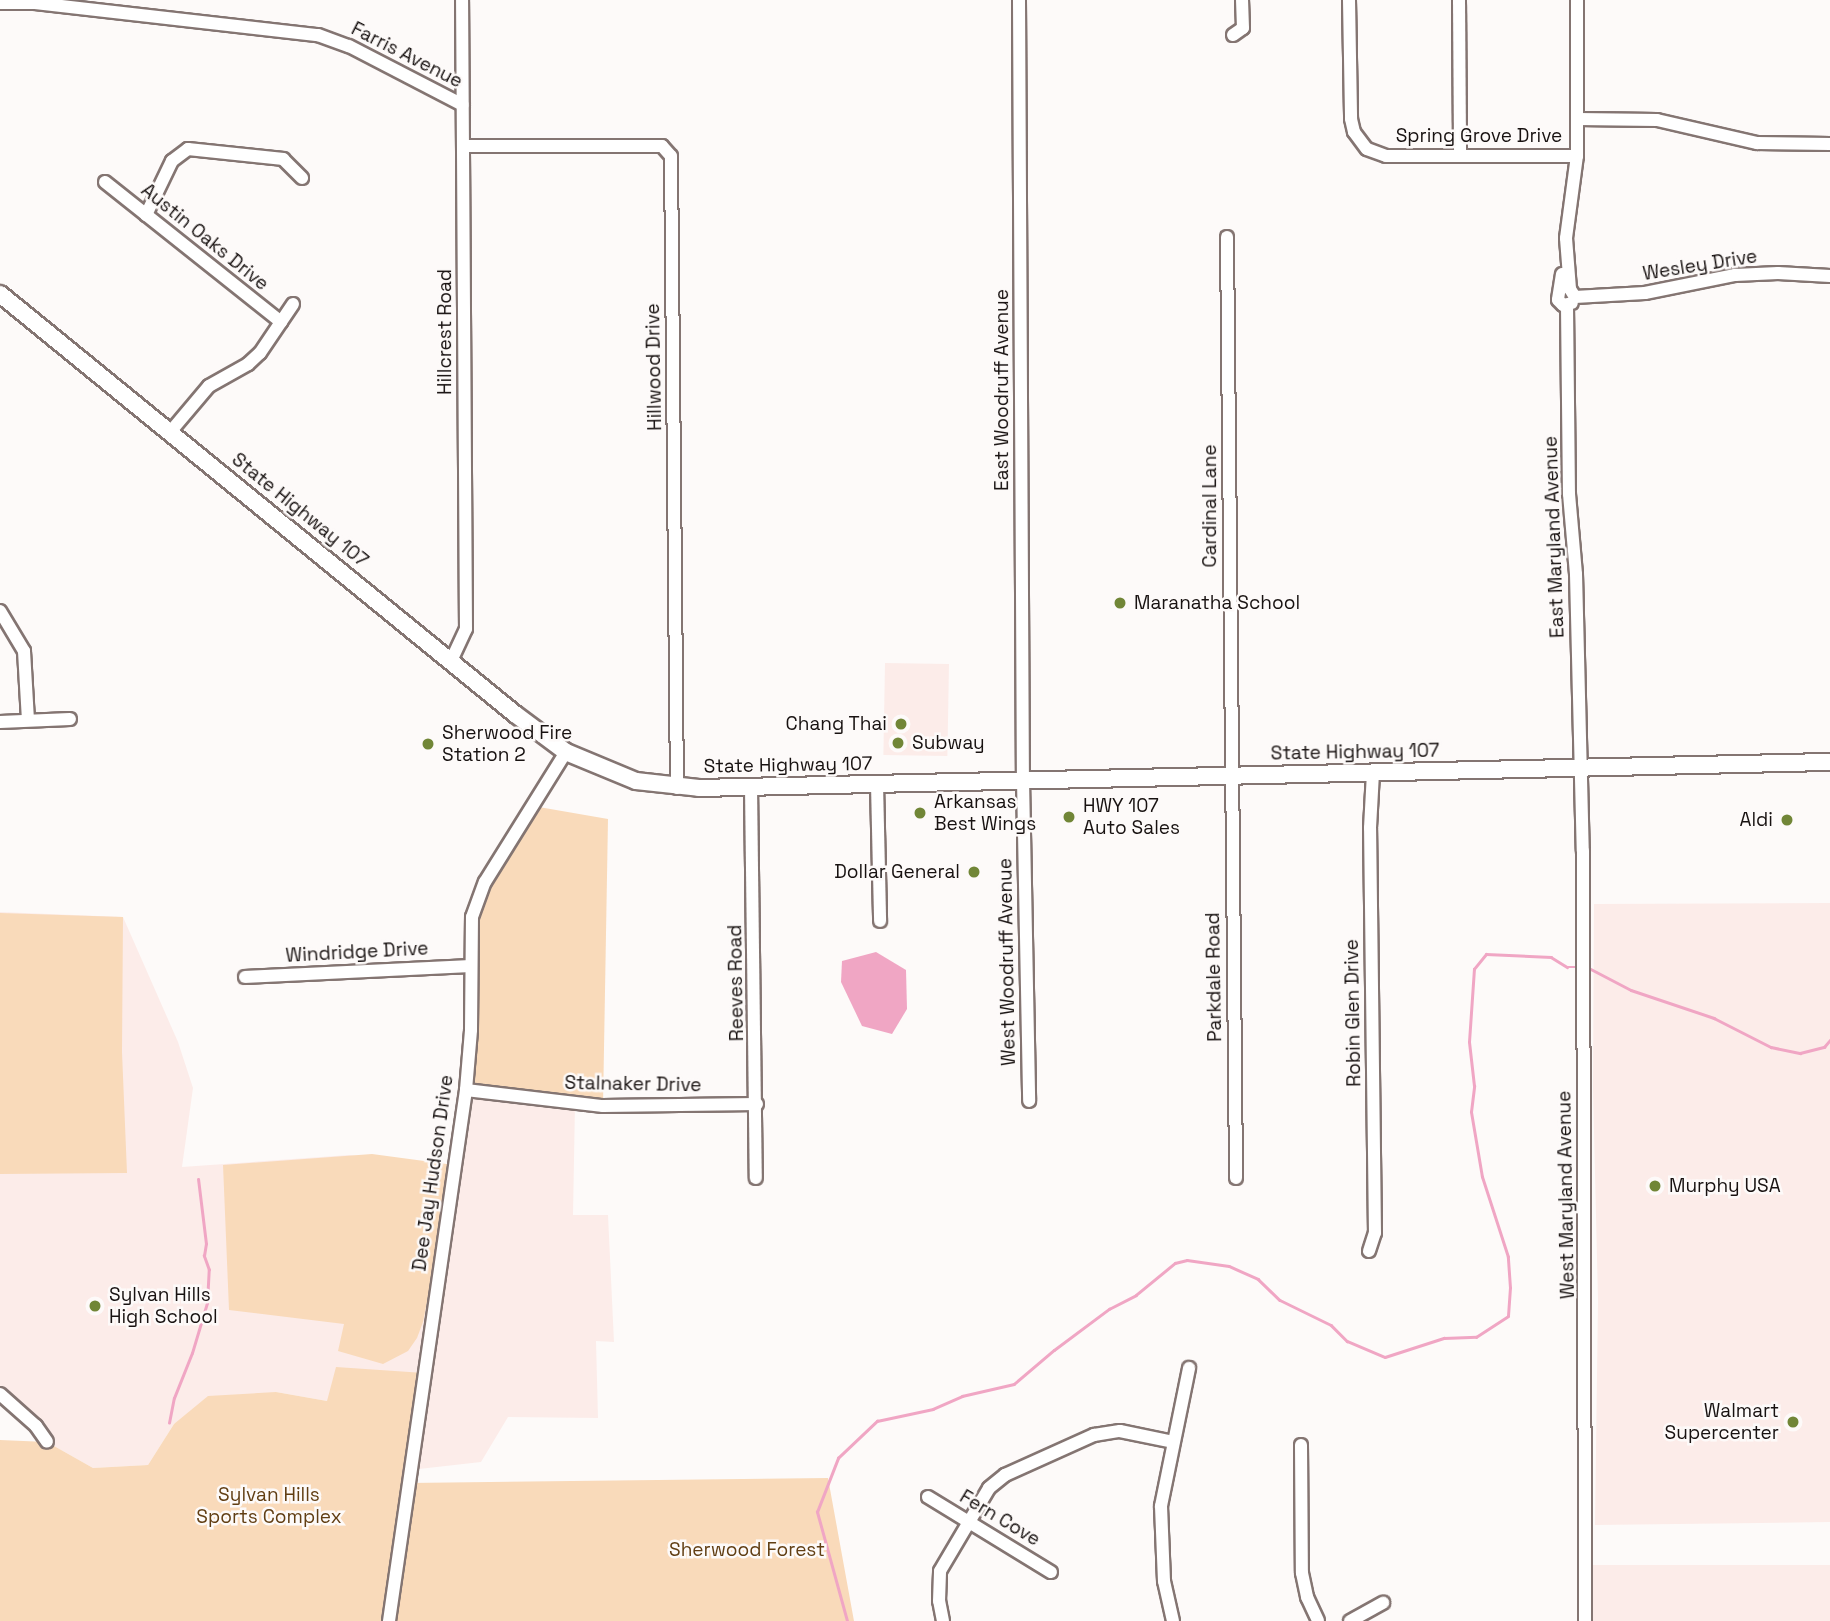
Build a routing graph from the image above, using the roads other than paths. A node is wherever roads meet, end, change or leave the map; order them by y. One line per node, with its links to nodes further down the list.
1 (462, 0): 9 (street, Hillcrest Road)
2 (1019, 0): 35 (street, East Woodruff Avenue)
3 (1242, 0): 8 (street)
4 (1349, 0): 13 (street, Spring Grove Drive)
5 (1459, 0): 13 (street)
6 (1577, 0): 10 (street, East Maryland Avenue)
7 (0, 3): 9 (street, Farris Avenue)
8 (1233, 35)
9 (463, 105): 12 (street, Hillcrest Road)
10 (1578, 119): 11 (street); 14 (street, East Maryland Avenue)
11 (1830, 144)
12 (465, 146): 26 (street, Hillcrest Road); 38 (street, Hillwood Drive)
13 (1460, 155): 14 (street, Spring Grove Drive)
14 (1577, 156): 21 (street, East Maryland Avenue)
15 (302, 178): 17 (street)
16 (105, 182): 17 (street, Austin Oaks Drive)
17 (146, 215): 23 (street, Austin Oaks Drive)
18 (1227, 237): 34 (street, Cardinal Lane)
19 (1830, 276): 21 (street, Wesley Drive)
20 (0, 294): 24 (main road, State Highway 107)
21 (1569, 295): 32 (street, East Maryland Avenue)
22 (293, 304): 23 (street)
23 (281, 322): 24 (street)
24 (170, 431): 26 (main road, State Highway 107)
25 (0, 611): 28 (street)
26 (450, 661): 30 (main road, State Highway 107)
27 (71, 719): 28 (street)
28 (28, 720): 29 (street)
29 (0, 722)
30 (566, 752): 38 (main road, State Highway 107); 40 (street, Dee Jay Hudson Drive)
31 (1830, 762): 32 (main road, State Highway 107)
32 (1580, 768): 33 (main road, State Highway 107); 62 (street, West Maryland Avenue)
33 (1373, 774): 34 (main road, State Highway 107); 47 (street, Robin Glen Drive)
34 (1231, 775): 35 (main road, State Highway 107); 46 (street, Parkdale Road)
35 (1023, 780): 36 (main road, State Highway 107); 43 (street, West Woodruff Avenue)
36 (877, 784): 37 (main road, State Highway 107); 39 (street)
37 (751, 787): 38 (main road, State Highway 107); 44 (street, Reeves Road)
38 (677, 788)
39 (880, 921)
40 (470, 966): 41 (street, Windridge Drive); 42 (street, Dee Jay Hudson Drive)
41 (245, 977)
42 (466, 1090): 44 (street, Stalnaker Drive); 57 (street, Dee Jay Hudson Drive)
43 (1028, 1101)
44 (757, 1104): 45 (street, Reeves Road)
45 (756, 1178)
46 (1236, 1178)
47 (1368, 1251)
48 (1189, 1367): 51 (street)
49 (0, 1394): 50 (street)
50 (47, 1442)
51 (1173, 1442): 54 (street); 59 (street)
52 (1301, 1445): 60 (street)
53 (928, 1497): 54 (street, Fern Cove)
54 (969, 1522): 55 (street, Fern Cove); 58 (street)
55 (1051, 1572)
56 (1383, 1603): 61 (street)
57 (389, 1621)
58 (943, 1621)
59 (1174, 1621)
60 (1318, 1621)
61 (1350, 1621)
62 (1585, 1621)

